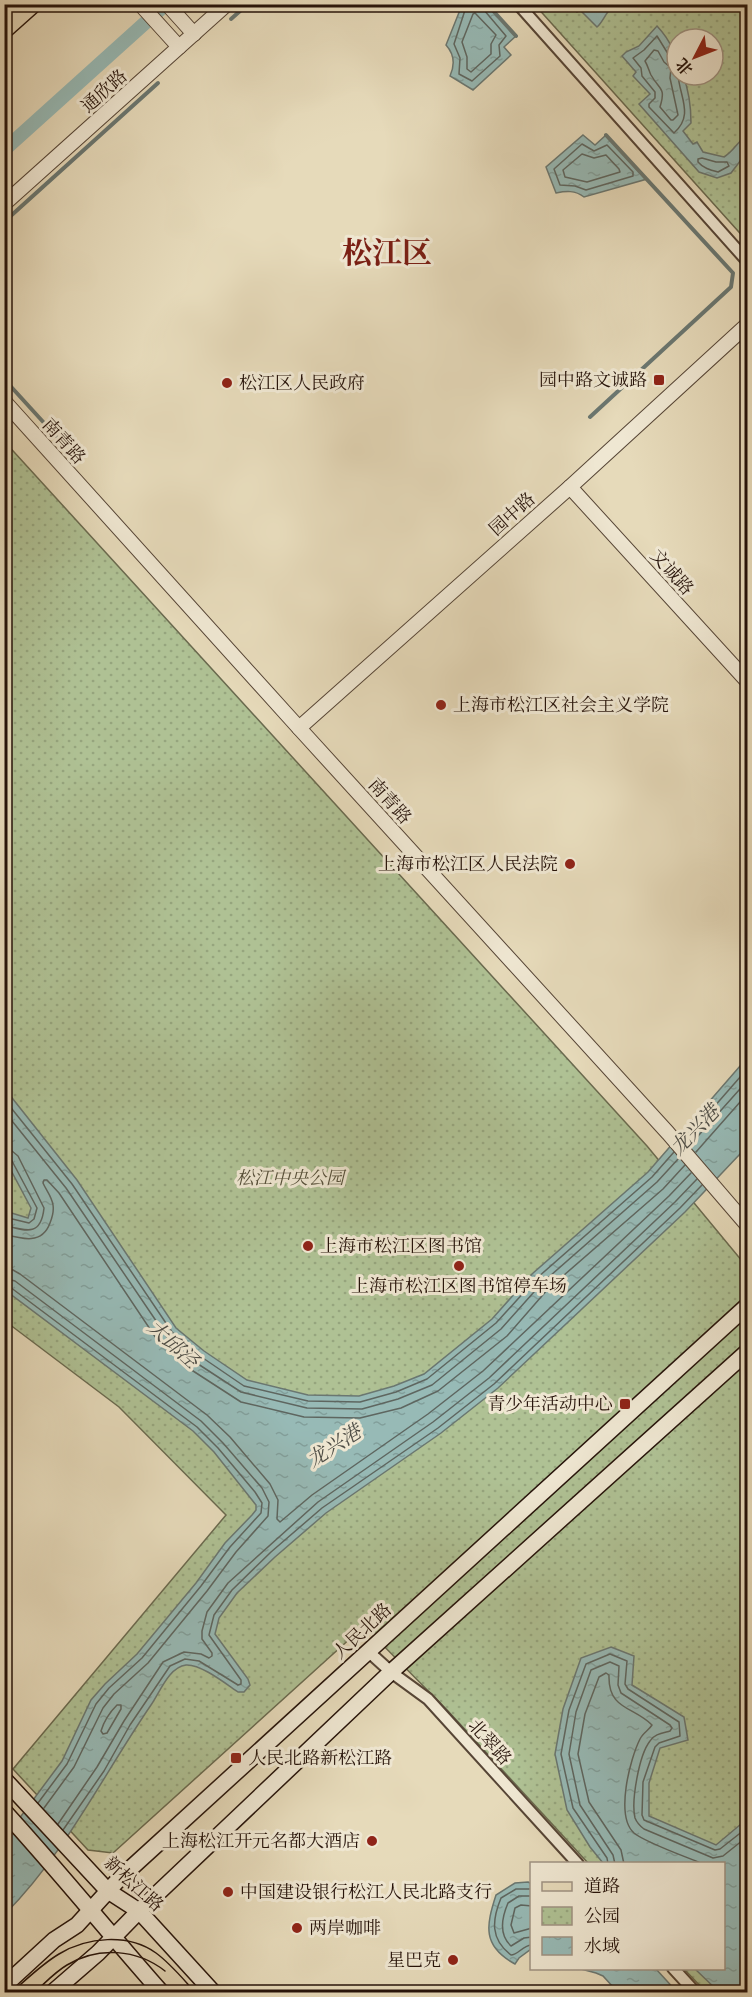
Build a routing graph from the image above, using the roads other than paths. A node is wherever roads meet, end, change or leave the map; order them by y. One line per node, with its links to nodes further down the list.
1 (32, 4): 6 (main road)
2 (140, 4): 8 (street)
3 (167, 4): 7 (street)
4 (227, 4): 7 (street, 通欣路)
5 (518, 4): 10 (street)
6 (4, 29)
7 (189, 29): 8 (street, 通欣路)
8 (175, 42): 9 (street, 通欣路)
9 (4, 204)
10 (747, 262)
11 (747, 324): 13 (street, 园中路)
12 (4, 401): 15 (street, 南青路)
13 (570, 487): 14 (street, 文诚路); 15 (street, 园中路)
14 (747, 682)
15 (299, 728): 16 (street, 南青路)
16 (747, 1226)
17 (747, 1305): 19 (main road, 人民北路)
18 (747, 1351): 20 (main road)
19 (369, 1652): 20 (street, 北翠路); 24 (main road, 人民北路)
20 (391, 1672): 23 (street, 北翠路); 26 (main road)
21 (4, 1779): 24 (main road, 新松江路)
22 (8, 1815): 25 (main road)
23 (577, 1862)
24 (108, 1891): 25 (main road, 人民北路); 26 (main road, 新松江路)
25 (91, 1910): 27 (main road); 29 (main road, 人民北路)
26 (139, 1911): 27 (main road); 32 (main road, 新松江路)
27 (113, 1938): 30 (main road); 31 (main road)
28 (676, 1970): 33 (street)
29 (4, 1986)
30 (53, 1992)
31 (161, 1992)
32 (213, 1992)
33 (695, 1992)

